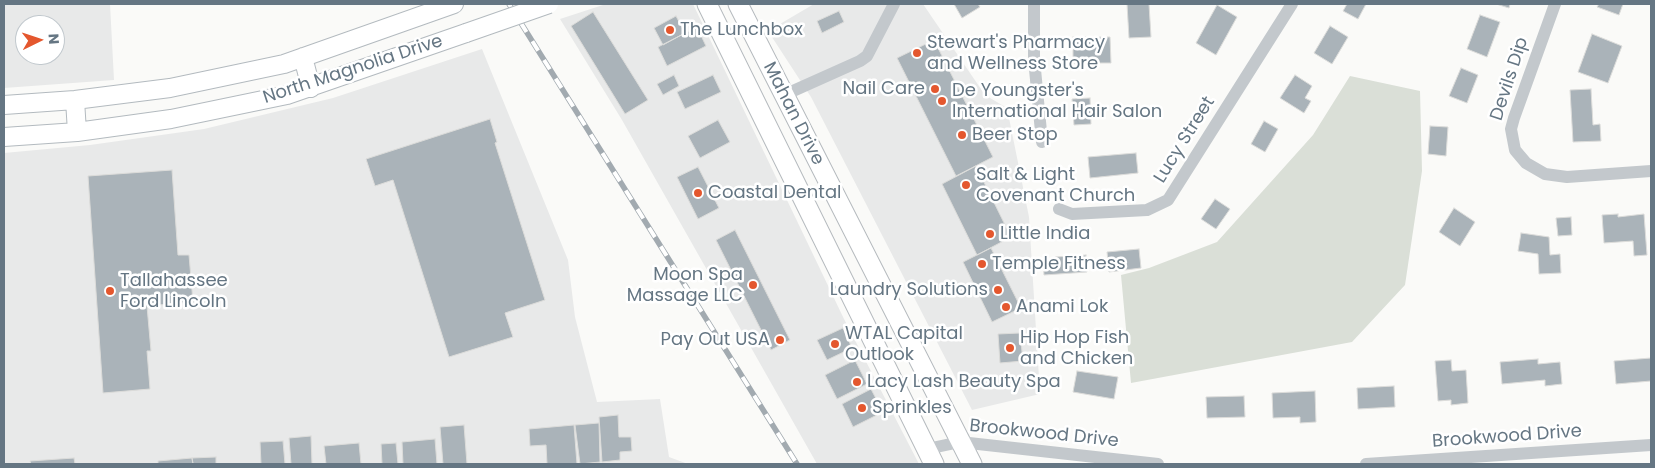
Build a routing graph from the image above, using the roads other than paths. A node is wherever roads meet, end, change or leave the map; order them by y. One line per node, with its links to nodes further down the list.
1 (549, 4): 10 (main road, North Magnolia Drive, bridge)
2 (707, 4): 20 (main road, Mahan Drive)
3 (738, 4): 11 (main road, Mahan Drive)
4 (894, 4): 11 (street)
5 (1034, 4): 16 (street)
6 (1292, 4): 18 (street, Lucy Street)
7 (1554, 4): 17 (street, Devils Dip)
8 (452, 5): 9 (main road, North Magnolia Drive)
9 (303, 57): 10 (main road); 12 (main road, North Magnolia Drive)
10 (311, 88): 14 (main road, North Magnolia Drive)
11 (784, 95): 19 (main road, Mahan Drive)
12 (75, 100): 13 (main road, North Magnolia Drive); 14 (main road)
13 (4, 105)
14 (78, 132): 15 (main road, North Magnolia Drive)
15 (4, 137)
16 (1042, 142)
17 (1651, 171)
18 (1059, 209)
19 (876, 277): 20 (main road); 21 (main road, Mahan Drive)
20 (849, 291): 23 (main road, Mahan Drive)
21 (960, 442): 23 (street, Brookwood Drive); 24 (main road, Mahan Drive); 25 (street, Brookwood Drive)
22 (1651, 445): 26 (street, Brookwood Drive)
23 (931, 457)
24 (972, 464)
25 (1158, 464)
26 (1366, 464)

